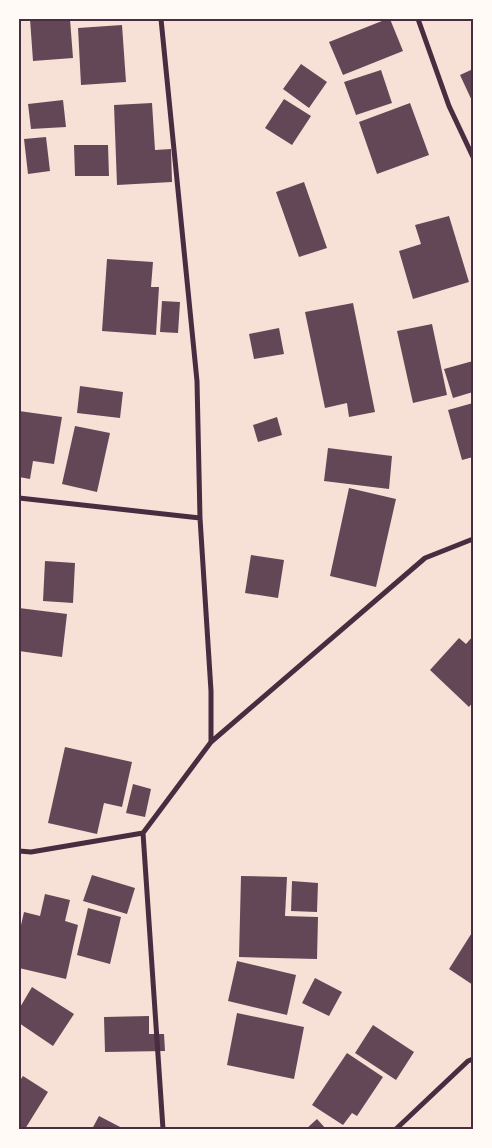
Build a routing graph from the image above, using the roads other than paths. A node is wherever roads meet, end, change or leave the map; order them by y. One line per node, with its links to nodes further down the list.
1 (161, 19): 5 (street)
2 (418, 19): 3 (street)
3 (473, 157)
4 (19, 498): 5 (street)
5 (200, 518): 7 (street)
6 (473, 539): 7 (street)
7 (211, 742): 8 (street)
8 (143, 833): 9 (street); 11 (street)
9 (19, 850)
10 (473, 1059): 12 (street)
11 (163, 1129)
12 (396, 1129)

